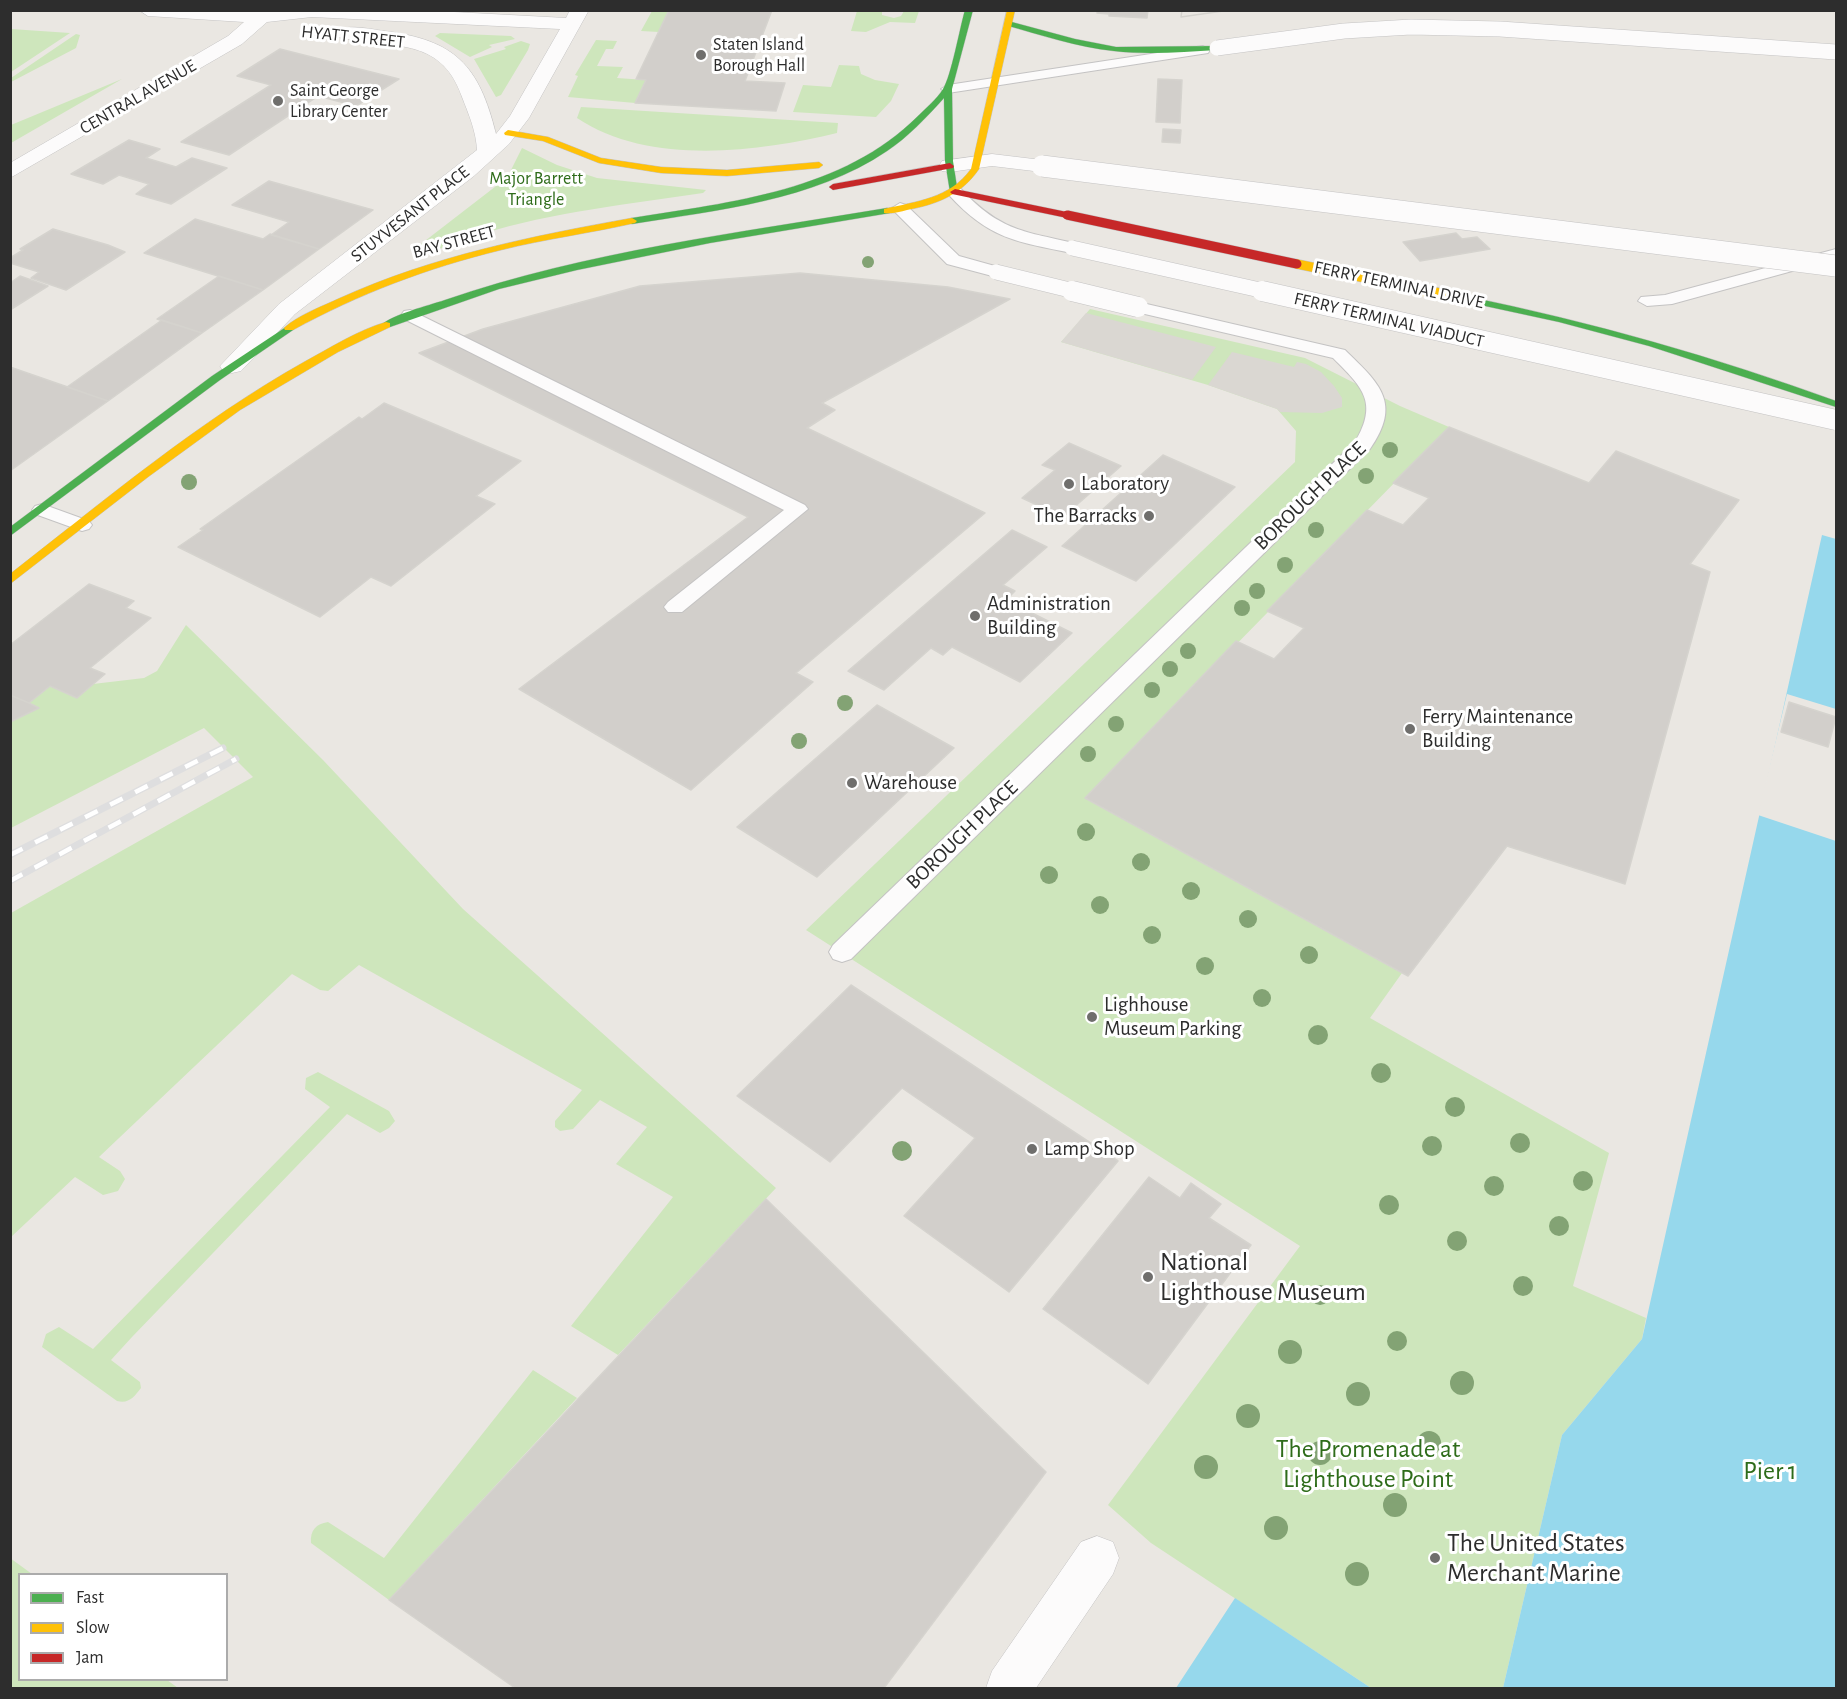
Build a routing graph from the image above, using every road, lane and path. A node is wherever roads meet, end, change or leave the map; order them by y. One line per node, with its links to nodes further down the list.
1 (148, 10): 4 (street, HYATT STREET)
2 (969, 10): 11 (main road)
3 (1009, 16): 8 (main road); 10 (main road)
4 (261, 17): 5 (street, HYATT STREET); 6 (street, HYATT STREET); 17 (street, CENTRAL AVENUE)
5 (576, 17): 12 (street, STUYVESANT PLACE)
6 (302, 31)
7 (326, 32): 13 (street, HYATT STREET)
8 (1217, 48): 9 (lane, bridge); 10 (lane)
9 (1836, 52)
10 (996, 82): 11 (lane); 15 (main road)
11 (948, 89): 14 (main road, BAY STREET); 16 (main road)
12 (508, 133): 13 (street, STUYVESANT PLACE); 14 (main road)
13 (488, 152): 25 (street, STUYVESANT PLACE)
14 (869, 159): 18 (main road, BAY STREET)
15 (977, 161): 16 (street); 19 (main road); 22 (street, bridge)
16 (950, 166): 18 (main road); 19 (main road)
17 (10, 172)
18 (789, 190): 25 (main road, BAY STREET)
19 (955, 192): 20 (main road); 26 (main road, FERRY TERMINAL DRIVE, bridge); 27 (lane, FERRY TERMINAL VIADUCT, bridge)
20 (900, 208): 24 (main road); 33 (lane, BOROUGH PLACE, bridge)
21 (1836, 254): 23 (lane)
22 (1836, 266)
23 (1647, 301)
24 (410, 315): 29 (main road); 32 (lane)
25 (232, 366): 28 (main road, BAY STREET)
26 (1836, 404)
27 (1836, 420)
28 (42, 510): 29 (lane); 30 (main road, BAY STREET)
29 (82, 525): 31 (main road)
30 (10, 533)
31 (10, 580)
32 (675, 608)
33 (842, 952)
34 (1097, 1558): 35 (street)
35 (1009, 1689)

